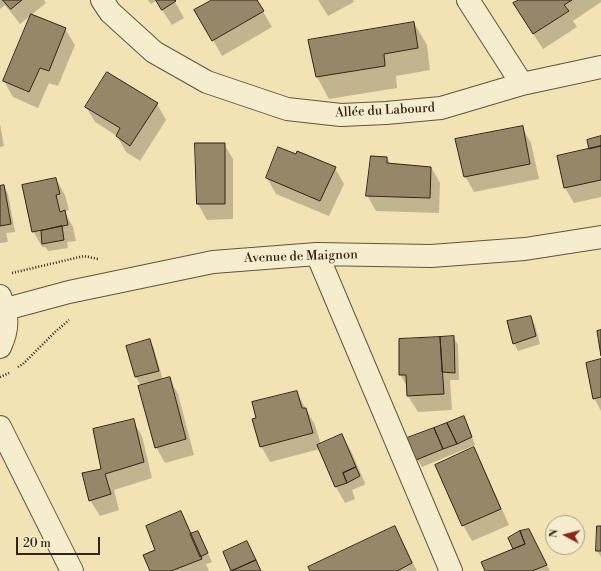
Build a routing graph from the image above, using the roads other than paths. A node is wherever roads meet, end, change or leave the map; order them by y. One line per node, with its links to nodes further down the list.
1 (102, 0): 4 (street, Allée du Labourd)
2 (468, 0): 4 (street)
3 (601, 67): 4 (street, Allée du Labourd)
4 (522, 84)
5 (601, 237): 6 (street, Avenue de Maignon)
6 (317, 254): 7 (street, Avenue de Maignon); 11 (street)
7 (3, 302): 8 (street)
8 (0, 347)
9 (0, 427): 10 (street)
10 (72, 571)
11 (451, 571)

